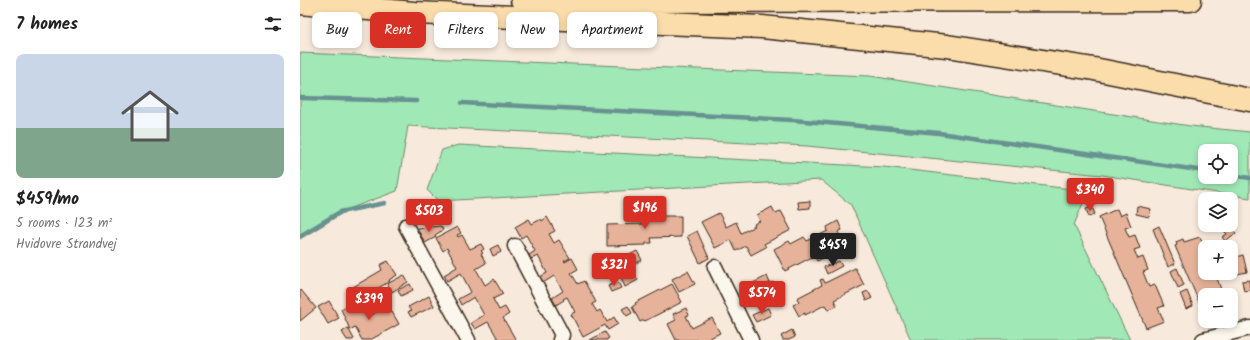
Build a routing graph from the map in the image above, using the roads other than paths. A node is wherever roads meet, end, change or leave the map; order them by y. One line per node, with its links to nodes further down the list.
1 (522, 0): 2 (highway)
2 (1190, 0)
3 (300, 3): 4 (highway)
4 (1250, 100)
5 (406, 226): 9 (street)
6 (515, 246): 10 (street)
7 (715, 267): 11 (street)
8 (1250, 328): 12 (street)
9 (468, 340)
10 (560, 340)
11 (751, 340)
12 (1203, 340)

